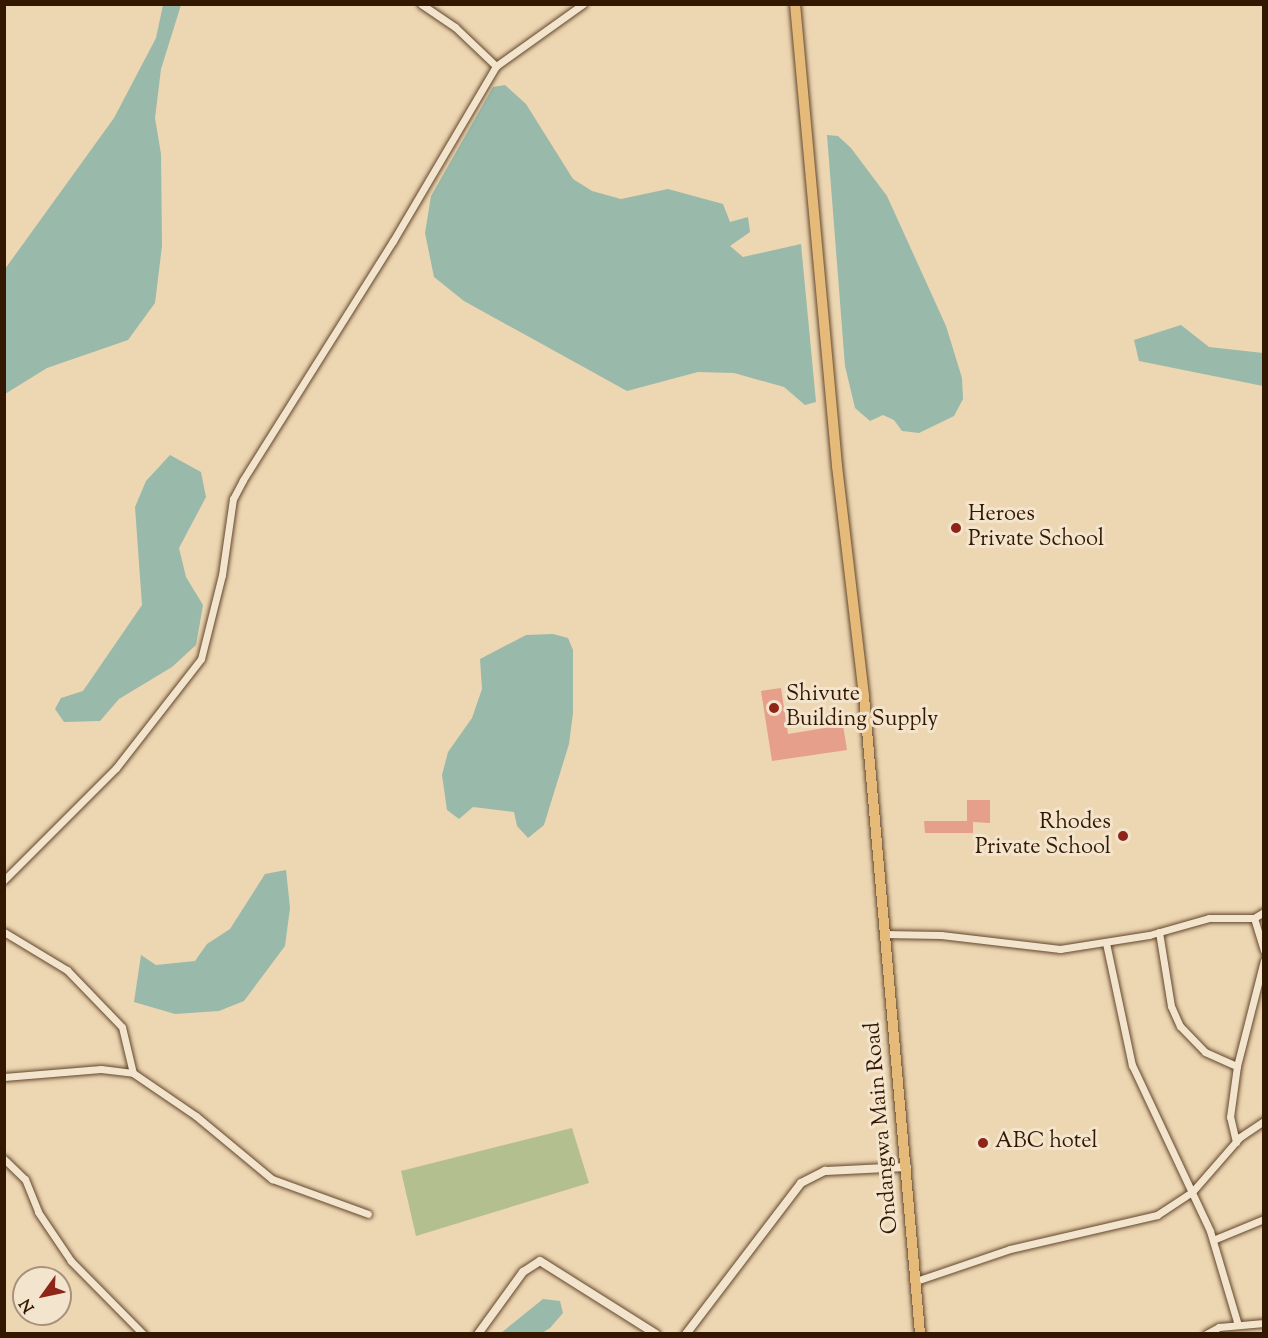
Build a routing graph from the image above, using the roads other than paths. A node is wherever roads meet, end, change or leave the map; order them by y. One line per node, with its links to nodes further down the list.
1 (421, 4): 4 (street)
2 (584, 4): 4 (street)
3 (795, 4): 10 (main road, Ondangwa Main Road)
4 (495, 66): 5 (street)
5 (4, 880)
6 (1263, 912): 7 (street)
7 (1254, 918): 9 (street); 12 (street)
8 (4, 932): 15 (street)
9 (1159, 932): 11 (street); 14 (street)
10 (884, 934): 11 (street); 20 (main road, Ondangwa Main Road)
11 (1106, 943): 21 (street)
12 (1263, 951)
13 (1263, 960): 14 (street)
14 (1237, 1066): 18 (street)
15 (133, 1072): 16 (street); 22 (street)
16 (4, 1077)
17 (1263, 1121): 18 (street)
18 (1236, 1142): 21 (street)
19 (4, 1159): 28 (street)
20 (907, 1167): 25 (main road, Ondangwa Main Road); 31 (street)
21 (1192, 1192): 24 (street); 25 (street)
22 (368, 1214)
23 (1263, 1219): 24 (street)
24 (1212, 1240): 27 (street)
25 (916, 1281): 32 (main road, Ondangwa Main Road)
26 (1263, 1323): 27 (street)
27 (1238, 1325): 33 (street)
28 (143, 1334)
29 (478, 1334): 30 (street)
30 (656, 1334)
31 (686, 1334)
32 (922, 1334)
33 (1206, 1334)

